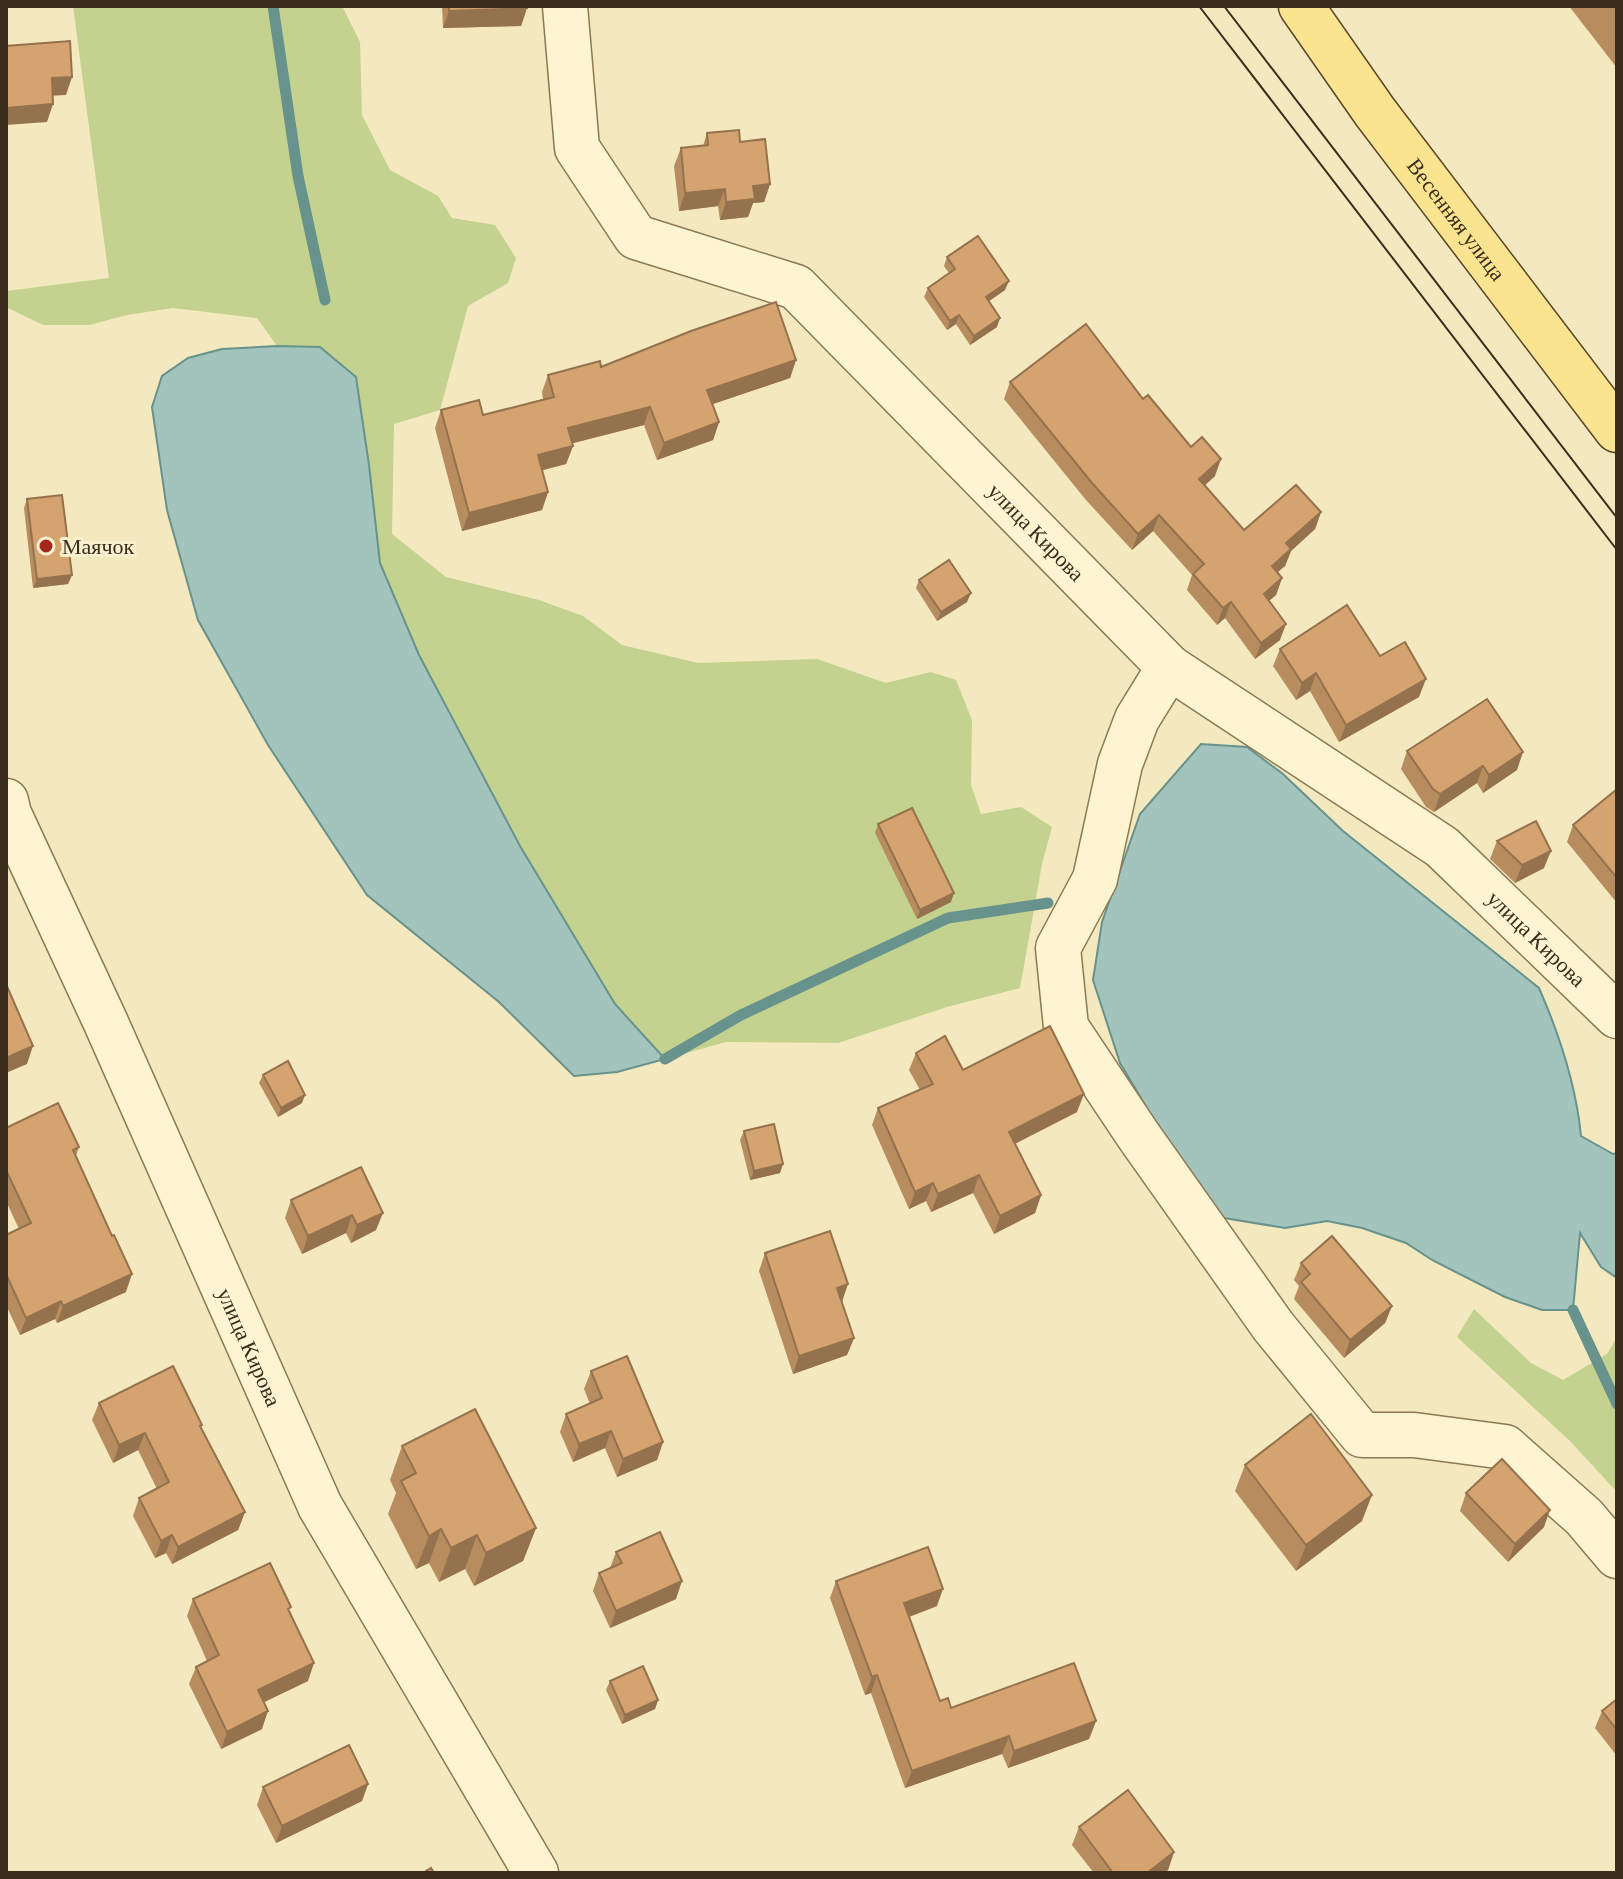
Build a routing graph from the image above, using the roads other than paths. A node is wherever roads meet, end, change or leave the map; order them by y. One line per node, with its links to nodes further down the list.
1 (565, 6): 4 (street, улица Кирова)
2 (1301, 6): 3 (main road, Весенняя улица)
3 (1617, 430)
4 (1169, 667): 6 (street, улица Кирова); 7 (street)
5 (6, 801): 8 (street, улица Кирова)
6 (1617, 1016)
7 (1617, 1556)
8 (536, 1873)

